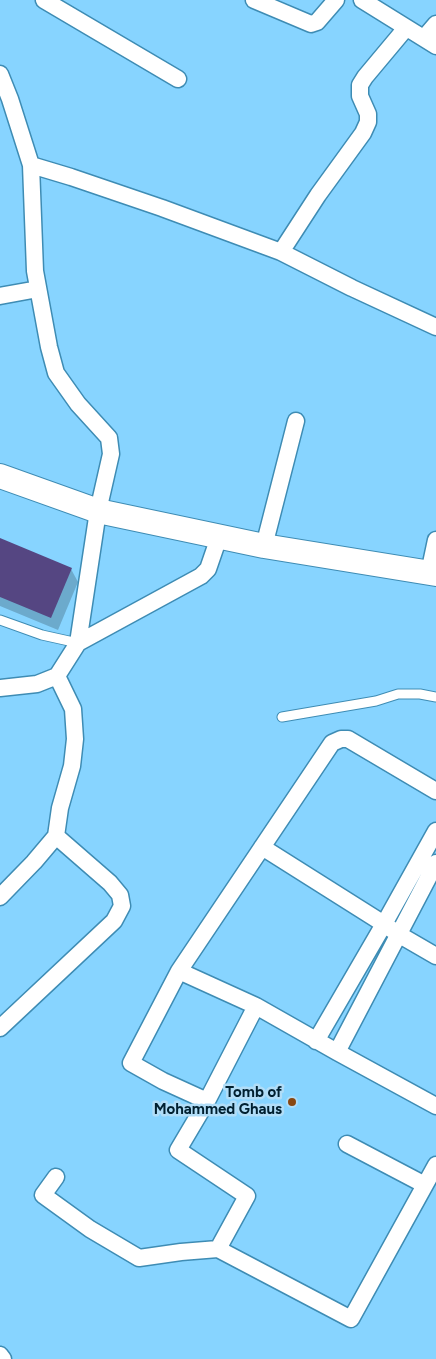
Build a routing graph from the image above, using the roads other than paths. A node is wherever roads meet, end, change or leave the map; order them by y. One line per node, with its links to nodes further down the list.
1 (44, 0): 9 (street)
2 (254, 0): 3 (street)
3 (336, 0)
4 (362, 0): 6 (street)
5 (436, 24): 7 (street)
6 (406, 28): 7 (street); 11 (street)
7 (430, 42)
8 (0, 74): 10 (street)
9 (178, 79)
10 (31, 165): 11 (street); 12 (street)
11 (281, 252): 14 (street)
12 (38, 289): 13 (street); 17 (street)
13 (0, 296)
14 (436, 328)
15 (296, 421): 20 (street)
16 (0, 476): 17 (main road)
17 (98, 511): 18 (main road); 23 (street)
18 (219, 537): 20 (main road); 23 (street)
19 (436, 540): 21 (street)
20 (264, 546): 21 (main road)
21 (432, 573)
22 (0, 620): 23 (lane)
23 (78, 643): 24 (street)
24 (57, 676): 25 (street); 30 (street)
25 (0, 688)
26 (436, 697): 27 (lane)
27 (282, 718)
28 (436, 791): 31 (street)
29 (436, 831): 34 (street)
30 (56, 836): 33 (street); 39 (street)
31 (262, 847): 34 (street); 37 (street)
32 (436, 863): 35 (street)
33 (0, 897)
34 (384, 924): 35 (street); 40 (street)
35 (398, 934): 36 (street); 41 (street)
36 (436, 956)
37 (179, 971): 38 (street); 42 (street)
38 (256, 1006): 40 (street); 42 (street)
39 (0, 1028)
40 (316, 1040): 41 (street)
41 (337, 1052): 43 (street)
42 (207, 1101): 48 (street)
43 (436, 1106)
44 (347, 1144): 47 (street)
45 (436, 1165): 47 (street)
46 (56, 1177): 48 (street)
47 (428, 1187): 48 (street)
48 (218, 1249)
49 (0, 1355): 50 (street)
50 (3, 1359)

